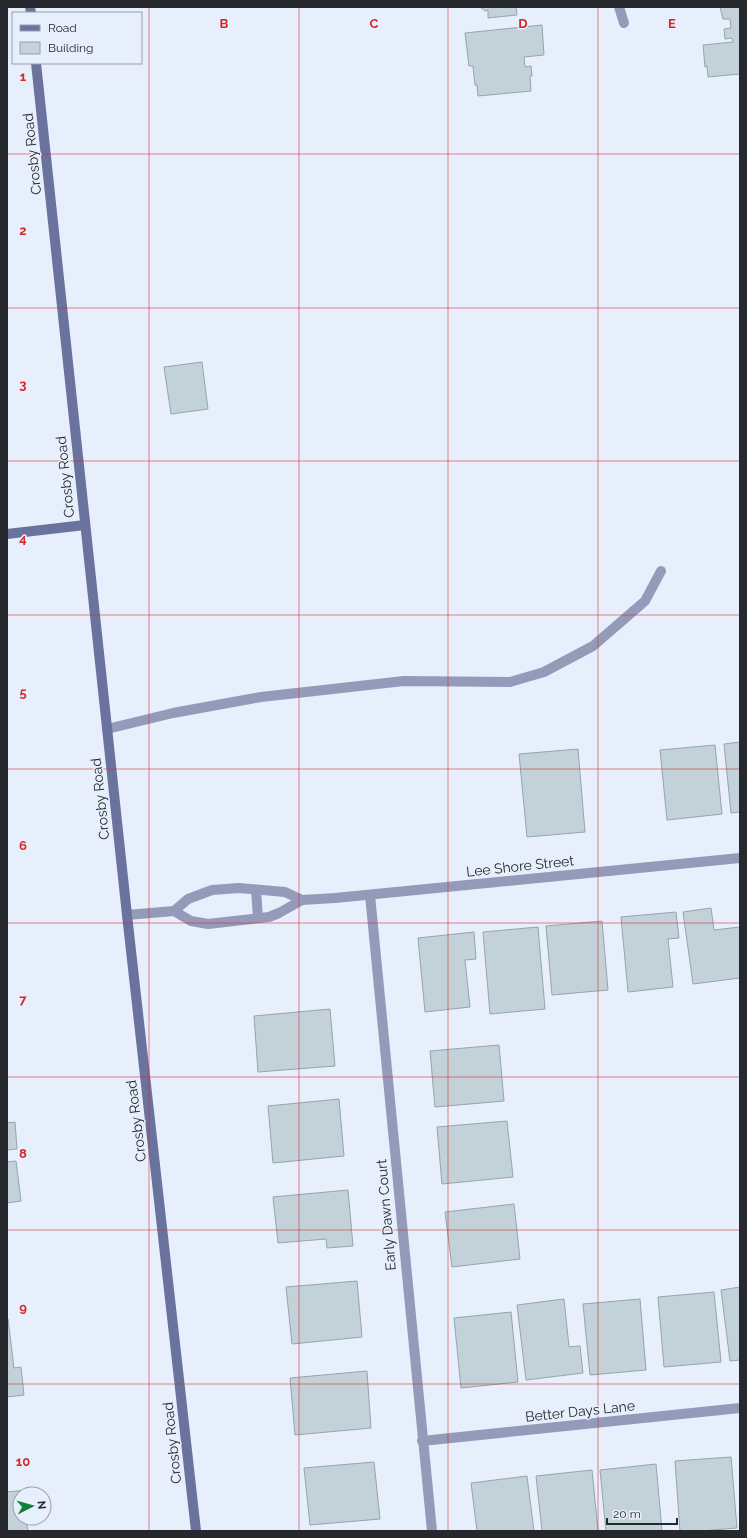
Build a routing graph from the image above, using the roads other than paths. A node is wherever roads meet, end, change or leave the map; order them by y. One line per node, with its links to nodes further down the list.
1 (619, 7): 2 (street)
2 (624, 23)
3 (36, 64): 4 (street, Crosby Road)
4 (85, 525): 5 (street); 7 (street, Crosby Road)
5 (7, 534)
6 (661, 571): 7 (street)
7 (107, 729): 13 (street, Crosby Road)
8 (740, 858): 10 (street, Lee Shore Street)
9 (256, 890): 11 (street); 12 (street); 14 (street)
10 (370, 895): 11 (street, Lee Shore Street); 16 (street, Early Dawn Court)
11 (302, 900): 14 (street)
12 (174, 911): 13 (street); 14 (street)
13 (127, 915): 17 (street, Crosby Road)
14 (258, 918)
15 (740, 1408): 16 (street, Better Days Lane)
16 (422, 1441): 18 (street, Early Dawn Court)
17 (196, 1531)
18 (432, 1531)

